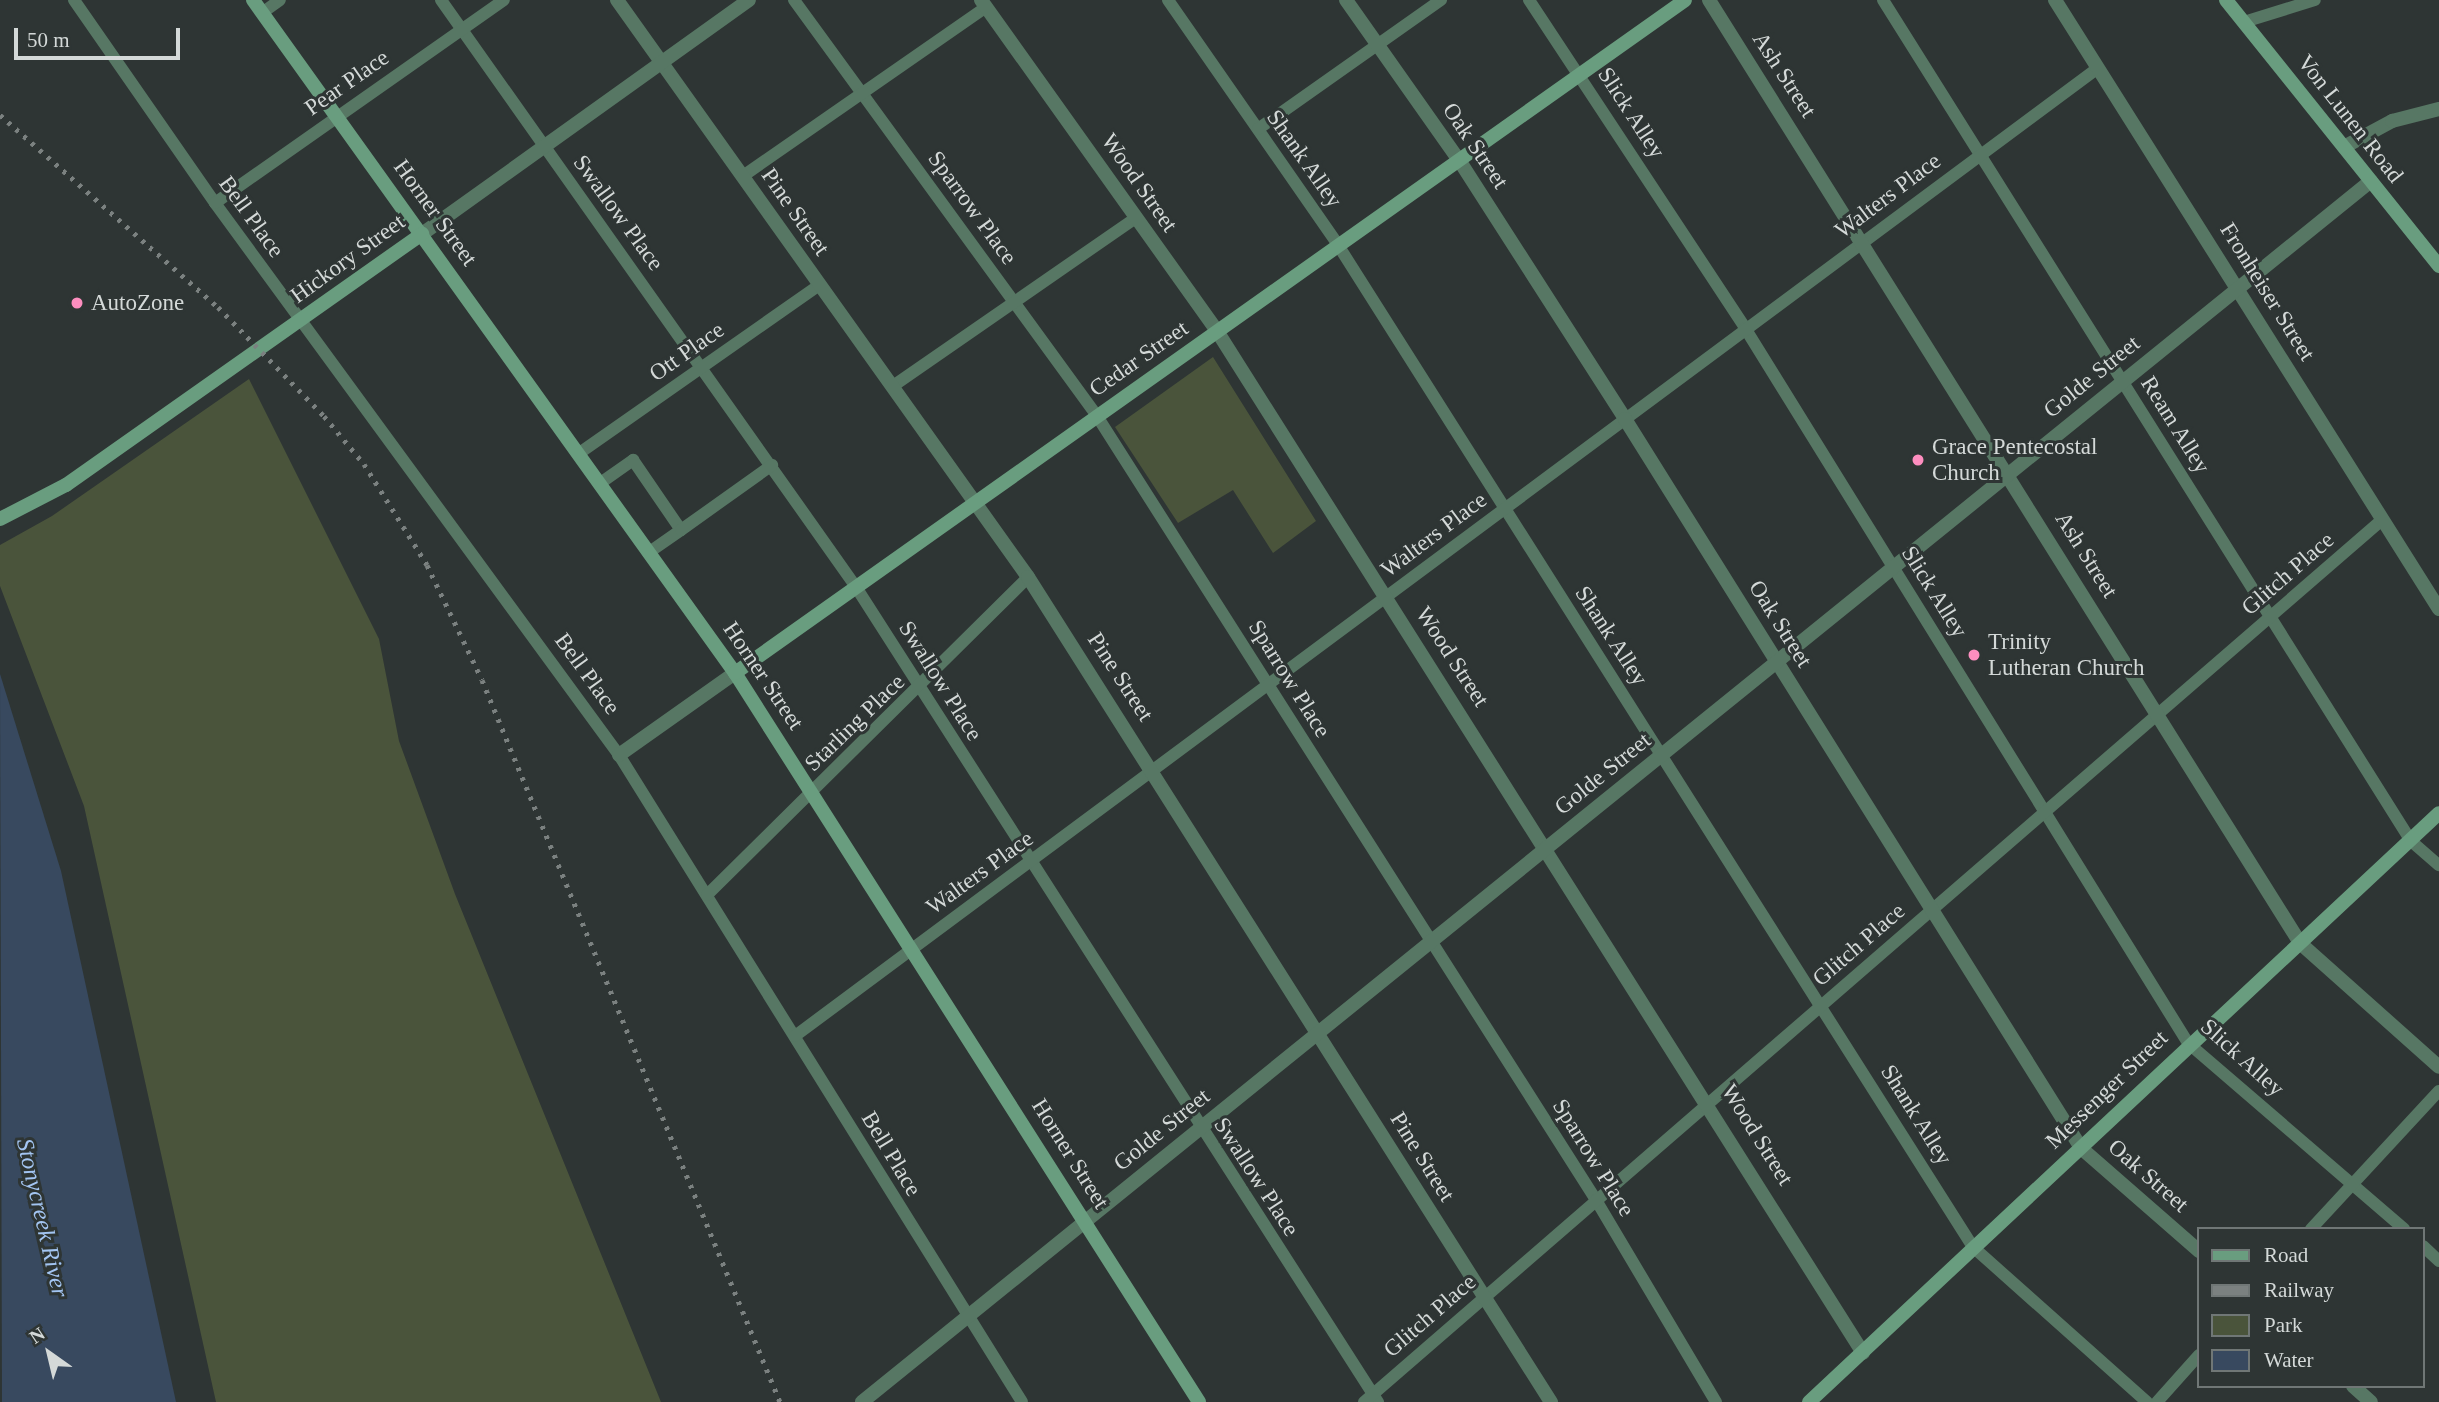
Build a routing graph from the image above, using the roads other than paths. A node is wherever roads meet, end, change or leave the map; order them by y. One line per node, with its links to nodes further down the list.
1 (74, 0): 37 (lane, Bell Place)
2 (253, 0): 20 (street, Horner Street)
3 (280, 0): 20 (lane)
4 (441, 0): 22 (lane, Swallow Place)
5 (504, 0): 22 (lane, Pear Place)
6 (617, 0): 24 (street, Pine Street)
7 (749, 0): 24 (street, Hickory Street)
8 (794, 0): 27 (lane, Sparrow Place)
9 (1168, 0): 30 (lane, Shank Alley)
10 (1346, 0): 23 (street, Oak Street)
11 (1441, 0): 23 (lane)
12 (1529, 0): 26 (lane, Slick Alley)
13 (1685, 0): 26 (street, Cedar Street)
14 (1709, 0): 40 (street, Ash Street)
15 (1883, 0): 33 (lane, Ream Alley)
16 (2055, 0): 25 (street, Fronheiser Street)
17 (2226, 0): 21 (street, Von Lunen Road)
18 (2315, 0): 21 (lane)
19 (984, 4): 27 (lane); 38 (street, Wood Street)
20 (262, 13): 29 (street, Horner Street)
21 (2244, 22): 31 (street, Von Lunen Road)
22 (463, 29): 29 (lane, Pear Place); 32 (lane, Swallow Place)
23 (1377, 45): 30 (lane); 34 (street, Oak Street)
24 (662, 62): 32 (street, Hickory Street); 35 (street, Pine Street)
25 (2098, 68): 33 (lane, Walters Place); 45 (street, Fronheiser Street)
26 (1581, 74): 34 (street, Cedar Street); 48 (lane, Slick Alley)
27 (862, 93): 35 (lane); 46 (lane, Sparrow Place)
28 (2439, 109): 31 (street)
29 (336, 115): 37 (lane, Pear Place); 39 (street, Horner Street)
30 (1258, 130): 41 (lane, Shank Alley)
31 (2344, 147): 36 (street, Von Lunen Road)
32 (545, 148): 39 (street, Hickory Street); 50 (lane, Swallow Place)
33 (1981, 152): 40 (lane, Walters Place); 51 (lane, Ream Alley)
34 (1459, 160): 41 (street, Cedar Street); 54 (street, Oak Street)
35 (743, 177): 44 (street, Pine Street)
36 (2371, 181): 42 (street, Von Lunen Road); 45 (street, Golde Street)
37 (215, 203): 47 (lane, Bell Place)
38 (1136, 218): 46 (lane); 49 (street, Wood Street)
39 (422, 234): 47 (street, Hickory Street); 55 (street, Horner Street)
40 (1863, 241): 48 (lane, Walters Place); 57 (street, Ash Street)
41 (1338, 245): 49 (street, Cedar Street); 60 (lane, Shank Alley)
42 (2433, 251): 43 (street, Von Lunen Road)
43 (2439, 266)
44 (819, 285): 50 (lane, Ott Place); 52 (street, Pine Street)
45 (2238, 289): 51 (street, Golde Street); 62 (street, Fronheiser Street)
46 (1014, 302): 52 (lane); 53 (lane, Sparrow Place)
47 (301, 321): 61 (street, Hickory Street); 76 (lane, Bell Place)
48 (1745, 328): 54 (lane, Walters Place); 65 (lane, Slick Alley)
49 (1217, 331): 53 (street, Cedar Street); 68 (street, Wood Street)
50 (703, 366): 55 (lane, Ott Place); 56 (lane, Swallow Place)
51 (2123, 382): 57 (street, Golde Street); 70 (lane, Ream Alley)
52 (893, 386): 59 (street, Pine Street)
53 (1097, 416): 59 (street, Cedar Street); 73 (lane, Sparrow Place)
54 (1625, 419): 60 (lane, Walters Place); 71 (street, Oak Street)
55 (578, 454): 58 (street, Horner Street)
56 (772, 465): 63 (lane); 67 (lane, Swallow Place)
57 (2008, 475): 65 (street, Golde Street); 75 (street, Ash Street)
58 (599, 484): 63 (lane); 64 (street, Horner Street)
59 (977, 501): 66 (street, Pine Street); 67 (street, Cedar Street)
60 (1504, 508): 68 (lane, Walters Place); 77 (lane, Shank Alley)
61 (1, 517)
62 (2382, 520): 69 (street, Fronheiser Street); 70 (lane, Glitch Place)
63 (681, 530): 64 (lane)
64 (648, 553): 72 (street, Horner Street)
65 (1894, 567): 71 (street, Golde Street); 80 (lane, Slick Alley)
66 (1028, 577): 74 (lane, Starling Place); 78 (street, Pine Street)
67 (856, 587): 72 (street, Cedar Street); 74 (lane, Swallow Place)
68 (1386, 596): 73 (lane, Walters Place); 83 (street, Wood Street)
69 (2439, 609)
70 (2271, 616): 75 (lane, Glitch Place); 82 (lane, Ream Alley)
71 (1777, 662): 77 (street, Golde Street); 87 (street, Oak Street)
72 (735, 673): 76 (street, Cedar Street); 79 (street, Horner Street)
73 (1269, 686): 78 (lane, Walters Place); 88 (lane, Sparrow Place)
74 (920, 688): 79 (lane, Starling Place); 84 (lane, Swallow Place)
75 (2158, 714): 80 (lane, Glitch Place); 89 (street, Ash Street)
76 (619, 755): 86 (lane, Bell Place)
77 (1662, 755): 83 (street, Golde Street); 91 (lane, Shank Alley)
78 (1153, 771): 84 (lane, Walters Place); 92 (street, Pine Street)
79 (814, 792): 86 (lane, Starling Place); 90 (street, Horner Street)
80 (2047, 813): 87 (lane, Glitch Place); 94 (lane, Slick Alley)
81 (2439, 813): 82 (street, Messenger Street)
82 (2411, 841): 85 (lane, Ream Alley); 89 (street, Messenger Street)
83 (1547, 848): 88 (street, Golde Street); 97 (street, Wood Street)
84 (1030, 864): 90 (lane, Walters Place); 98 (lane, Swallow Place)
85 (2439, 865)
86 (707, 895): 93 (lane, Bell Place)
87 (1933, 909): 91 (lane, Glitch Place); 99 (street, Oak Street)
88 (1431, 942): 92 (street, Golde Street); 101 (lane, Sparrow Place)
89 (2300, 943): 94 (street, Messenger Street); 95 (street, Ash Street)
90 (913, 946): 93 (lane, Walters Place); 102 (street, Horner Street)
91 (1823, 1005): 97 (lane, Glitch Place); 105 (lane, Shank Alley)
92 (1317, 1034): 98 (street, Golde Street); 109 (street, Pine Street)
93 (795, 1036): 110 (lane, Bell Place)
94 (2188, 1043): 99 (street, Messenger Street); 100 (lane, Slick Alley)
95 (2439, 1067)
96 (2439, 1091): 100 (lane)
97 (1710, 1102): 101 (lane, Glitch Place); 111 (street, Wood Street)
98 (1200, 1129): 102 (street, Golde Street); 114 (lane, Swallow Place)
99 (2081, 1148): 105 (street, Messenger Street); 107 (street, Oak Street)
100 (2352, 1182): 103 (lane); 104 (lane, Slick Alley)
101 (1596, 1199): 109 (lane, Glitch Place); 119 (lane, Sparrow Place)
102 (1085, 1222): 110 (street, Golde Street); 117 (street, Horner Street)
103 (2313, 1227)
104 (2402, 1227)
105 (1973, 1247): 111 (street, Messenger Street); 121 (lane, Shank Alley)
106 (2425, 1249): 108 (lane)
107 (2198, 1250)
108 (2439, 1261)
109 (1484, 1297): 114 (lane, Glitch Place); 118 (street, Pine Street)
110 (966, 1318): 115 (street, Golde Street); 116 (lane, Bell Place)
111 (1863, 1353): 120 (street, Messenger Street)
112 (2198, 1356): 122 (lane)
113 (2355, 1388): 123 (street)
114 (1372, 1399)
115 (862, 1402)
116 (1022, 1402)
117 (1199, 1402)
118 (1551, 1402)
119 (1716, 1402)
120 (1809, 1402)
121 (2147, 1402)
122 (2157, 1402)
123 (2371, 1402)

